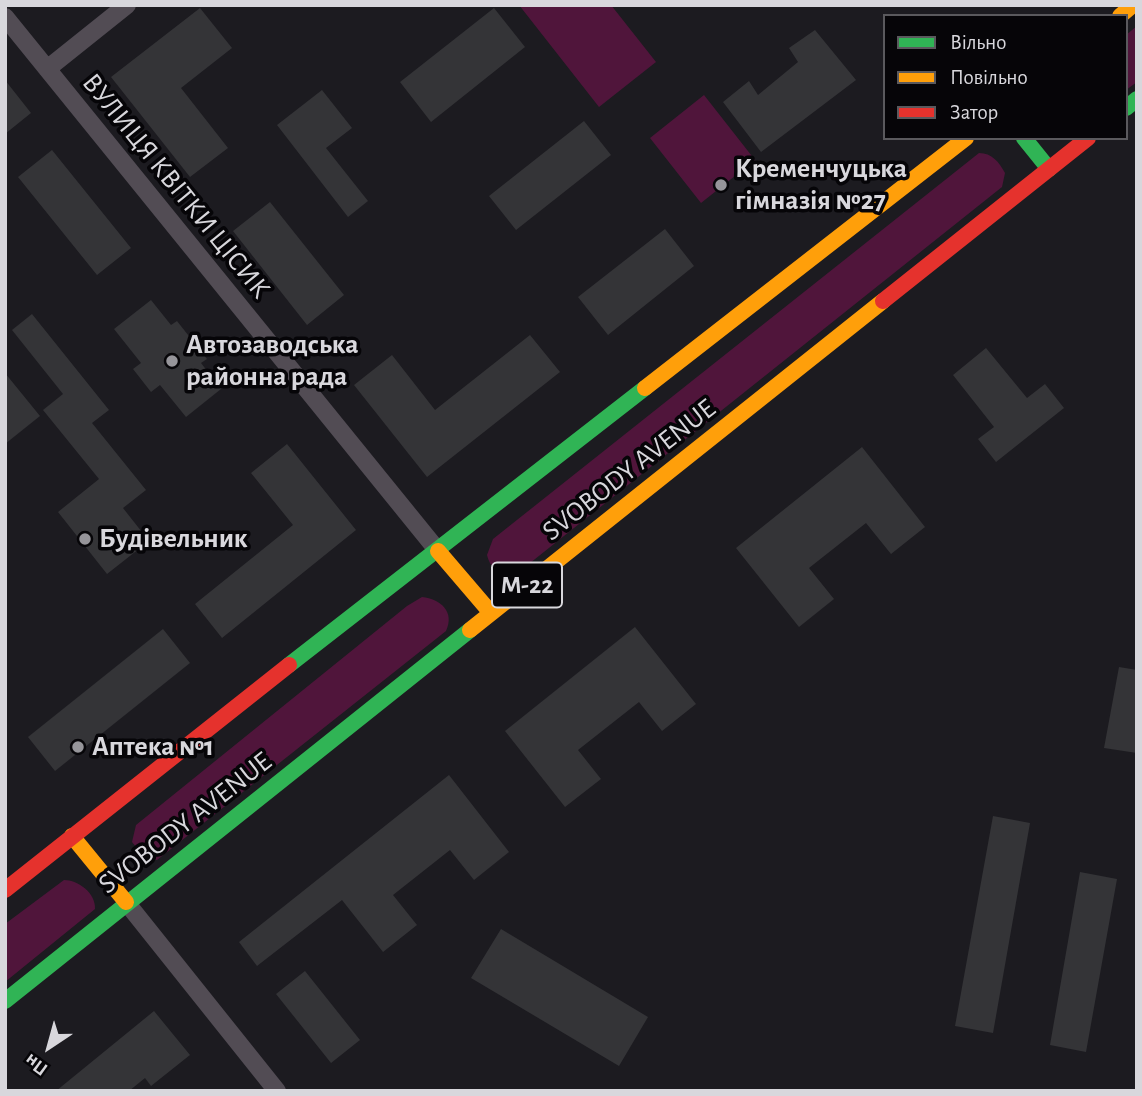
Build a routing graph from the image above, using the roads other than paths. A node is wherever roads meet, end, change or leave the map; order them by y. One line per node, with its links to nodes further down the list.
1 (127, 5): 3 (street)
2 (5, 17): 3 (street, ВУЛИЦЯ КВІТКИ ЦІСИК)
3 (47, 69): 8 (street, ВУЛИЦЯ КВІТКИ ЦІСИК)
4 (963, 140): 8 (highway, SVOBODY AVENUE)
5 (1026, 140): 7 (highway)
6 (1085, 140): 7 (highway, SVOBODY AVENUE / М-22)
7 (1049, 169): 9 (highway, SVOBODY AVENUE / М-22)
8 (438, 551): 9 (highway); 10 (highway, SVOBODY AVENUE)
9 (491, 613): 12 (highway, SVOBODY AVENUE / М-22)
10 (72, 836): 11 (highway, SVOBODY AVENUE); 12 (highway)
11 (5, 890)
12 (127, 902): 13 (highway, SVOBODY AVENUE / М-22); 14 (street)
13 (5, 1001)
14 (277, 1091)

